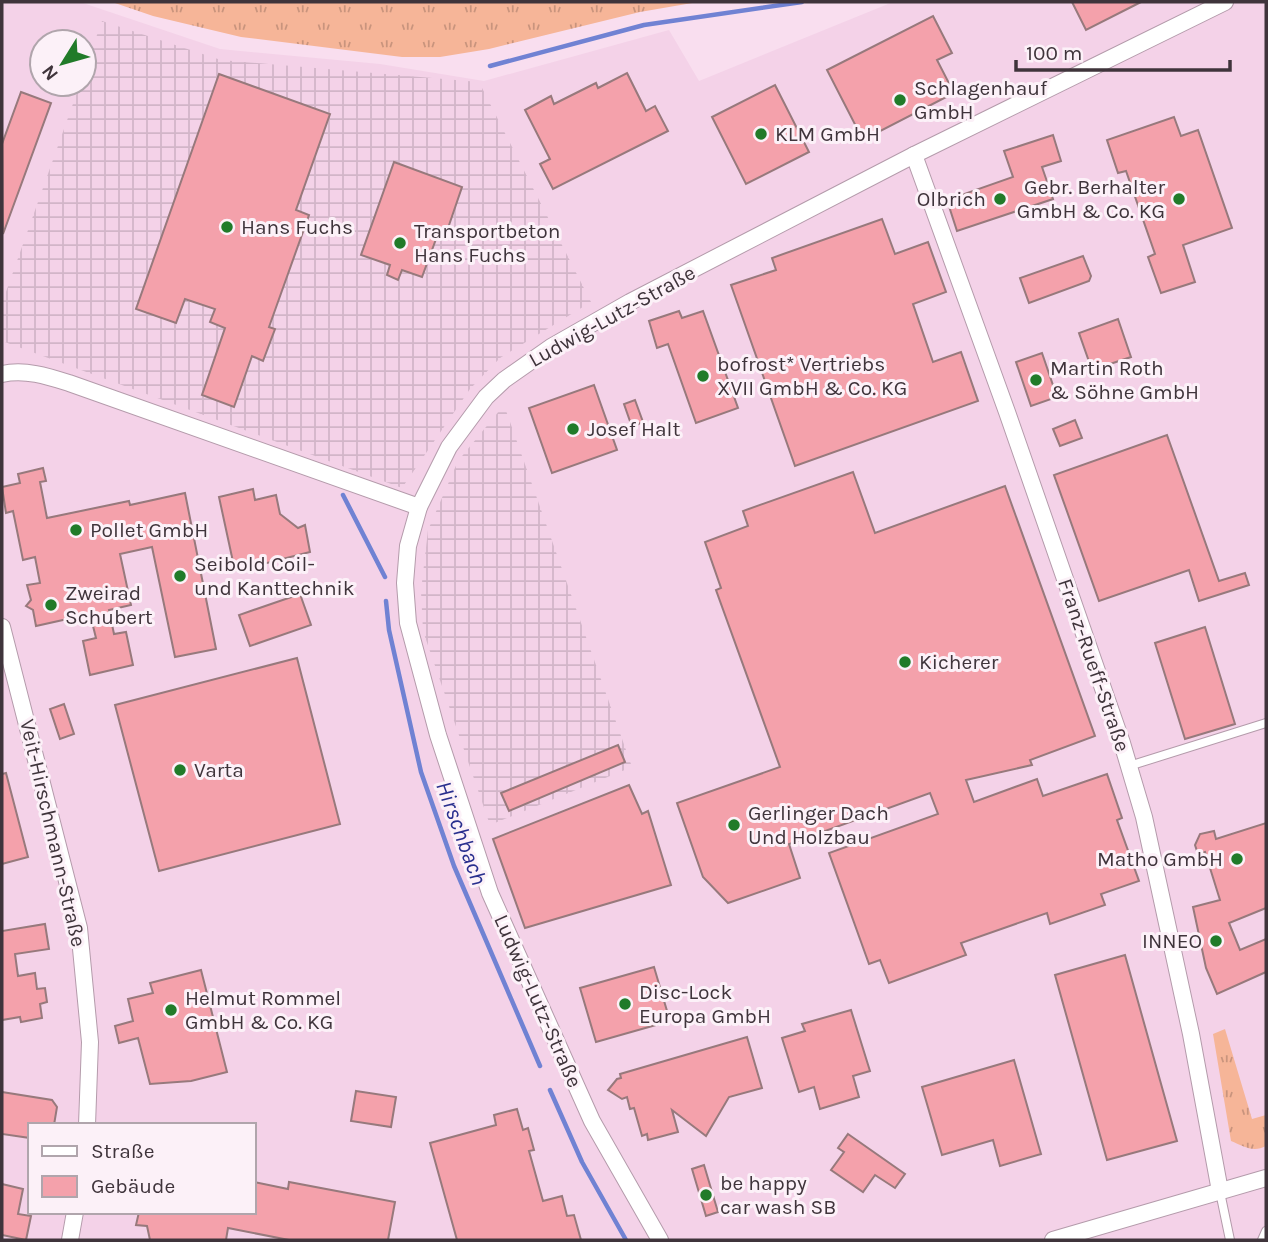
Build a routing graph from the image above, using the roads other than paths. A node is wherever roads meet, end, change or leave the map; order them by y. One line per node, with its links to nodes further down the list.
1 (1226, 2): 2 (street, Ludwig-Lutz-Straße)
2 (914, 155): 4 (street, Ludwig-Lutz-Straße); 7 (street, Franz-Rueff-Straße)
3 (2, 374): 4 (street)
4 (419, 507): 14 (street, Ludwig-Lutz-Straße)
5 (2, 627): 8 (street, Veit-Hirschmann-Straße)
6 (1266, 723): 7 (lane)
7 (1129, 766): 10 (street, Franz-Rueff-Straße)
8 (88, 1123)
9 (1266, 1178): 10 (street)
10 (1220, 1191): 15 (street); 16 (lane)
11 (75, 1214): 13 (street)
12 (1266, 1231): 17 (lane)
13 (70, 1240)
14 (660, 1240)
15 (1054, 1240)
16 (1230, 1240)
17 (1262, 1240)

